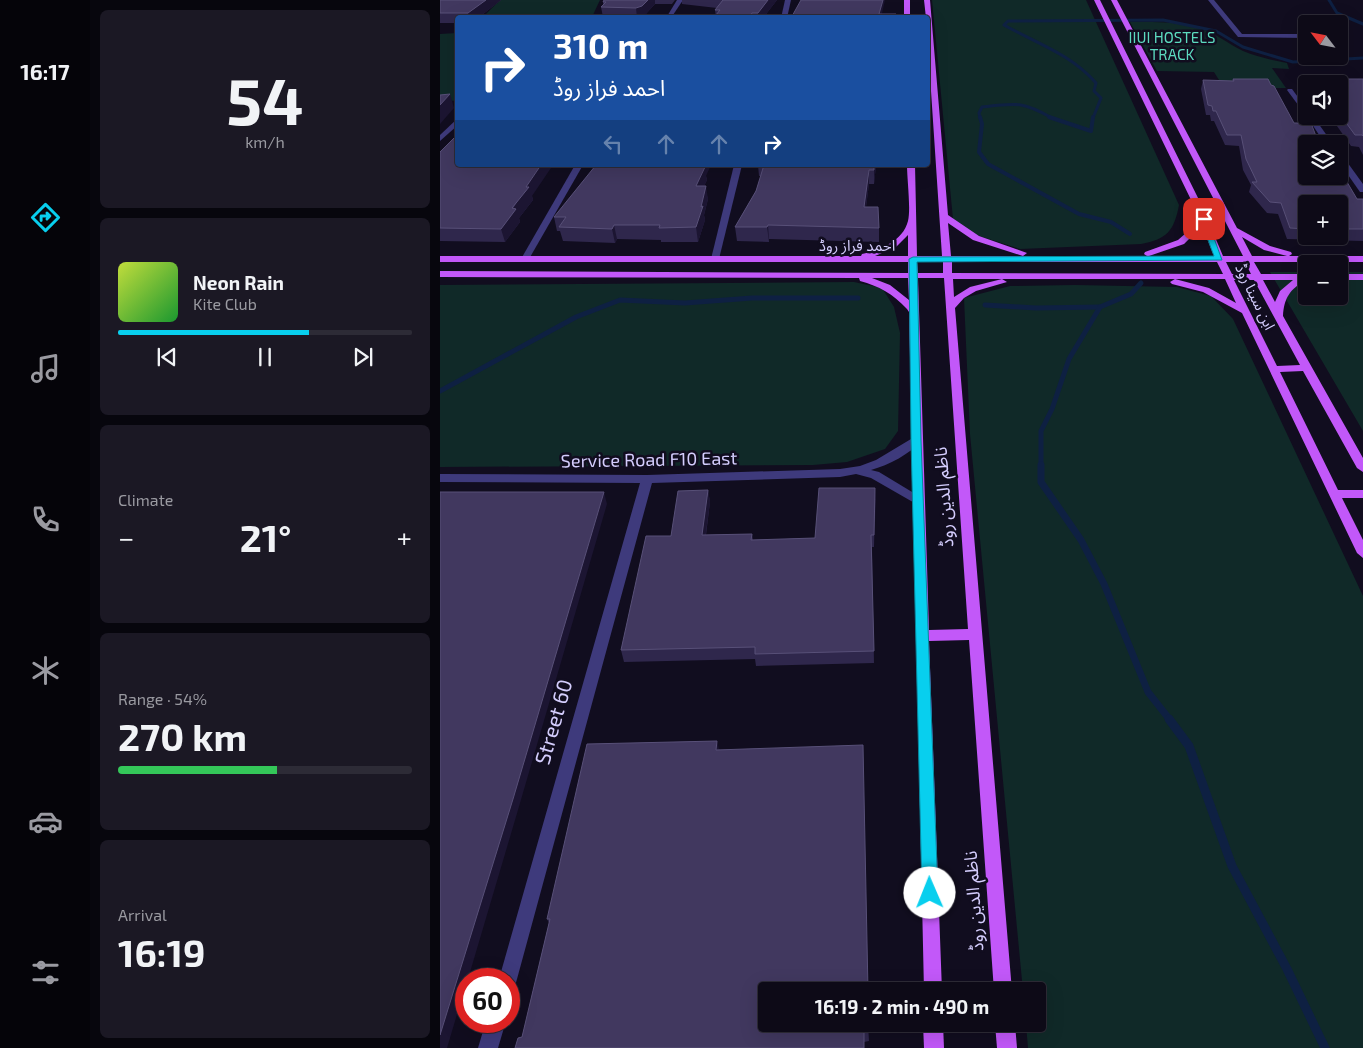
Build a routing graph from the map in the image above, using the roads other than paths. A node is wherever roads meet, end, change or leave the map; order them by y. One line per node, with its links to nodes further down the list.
1 (680, 0): 8 (street)
2 (788, 0): 9 (street)
3 (907, 0): 10 (main road)
4 (927, 0): 11 (main road, ناظم الدین روڈ)
5 (1097, 0): 14 (main road, ابن سینا روڈ)
6 (1114, 0): 15 (main road, ابن سینا روڈ)
7 (1212, 0): 13 (street)
8 (670, 15)
9 (785, 15)
10 (907, 15)
11 (928, 15)
12 (930, 36): 26 (main road, ناظم الدین روڈ)
13 (1298, 36)
14 (1131, 70): 15 (main road); 25 (main road, ابن سینا روڈ)
15 (1150, 70): 28 (main road, ابن سینا روڈ)
16 (1290, 90): 17 (street)
17 (1298, 101)
18 (455, 123): 19 (street)
19 (440, 139)
20 (578, 167): 35 (street)
21 (738, 167): 36 (street)
22 (911, 167): 27 (main road, ناظم الدین روڈ)
23 (1348, 169): 24 (street)
24 (1363, 190)
25 (1198, 206): 31 (main road, ابن سینا روڈ); 40 (main road)
26 (945, 217): 30 (main road); 39 (main road, ناظم الدین روڈ)
27 (912, 218): 37 (main road); 38 (main road, ناظم الدین روڈ)
28 (1232, 227): 29 (main road); 32 (main road, ابن سینا روڈ)
29 (1298, 256)
30 (1051, 258): 39 (main road, احمد فراز روڈ); 40 (main road, احمد فراز روڈ)
31 (1220, 258): 32 (main road, احمد فراز روڈ); 40 (main road, احمد فراز روڈ); 49 (main road, ابن سینا روڈ)
32 (1248, 258): 33 (main road, احمد فراز روڈ); 50 (main road, ابن سینا روڈ)
33 (1298, 258)
34 (440, 259): 35 (main road, احمد فراز روڈ)
35 (525, 259): 36 (main road, احمد فراز روڈ)
36 (716, 259): 37 (main road, احمد فراز روڈ)
37 (845, 259): 38 (main road, احمد فراز روڈ)
38 (913, 259): 39 (main road, احمد فراز روڈ); 45 (main road, ناظم الدین روڈ)
39 (948, 259): 46 (main road, ناظم الدین روڈ)
40 (1126, 259)
41 (1348, 259): 42 (main road, احمد فراز روڈ)
42 (1363, 259)
43 (440, 274): 44 (main road, احمد فراز روڈ)
44 (838, 274): 45 (main road, احمد فراز روڈ); 57 (main road)
45 (914, 275): 46 (main road, احمد فراز روڈ); 57 (main road, ناظم الدین روڈ)
46 (950, 275): 47 (main road, احمد فراز روڈ); 55 (main road, ناظم الدین روڈ)
47 (1037, 276): 48 (main road, احمد فراز روڈ); 55 (main road)
48 (1145, 277): 49 (main road, احمد فراز روڈ); 56 (main road)
49 (1229, 277): 50 (main road, احمد فراز روڈ); 56 (main road, ابن سینا روڈ)
50 (1257, 277): 51 (main road, احمد فراز روڈ); 58 (main road, ابن سینا روڈ)
51 (1298, 277)
52 (1348, 277): 53 (main road)
53 (1363, 277)
54 (1298, 281): 58 (main road)
55 (950, 308): 70 (main road, ناظم الدین روڈ)
56 (1246, 312): 60 (main road, ابن سینا روڈ)
57 (915, 314): 61 (main road, ناظم الدین روڈ)
58 (1278, 316): 59 (main road, ابن سینا روڈ)
59 (1306, 368): 60 (main road); 62 (main road, ابن سینا روڈ)
60 (1273, 369): 66 (main road, ابن سینا روڈ)
61 (916, 440): 63 (street, Service Road F10 East); 68 (main road, ناظم الدین روڈ)
62 (1363, 468)
63 (858, 471): 65 (street, Service Road F10 East); 68 (street, Service Road F10 East)
64 (440, 478): 65 (street, Service Road F10 East)
65 (647, 479): 72 (street, Street 60)
66 (1335, 494): 67 (main road); 69 (main road, ابن سینا روڈ)
67 (1363, 494)
68 (918, 501): 71 (main road, ناظم الدین روڈ)
69 (1363, 553)
70 (975, 634): 71 (main road); 74 (main road, ناظم الدین روڈ)
71 (923, 636): 73 (main road, ناظم الدین روڈ)
72 (511, 968)
73 (933, 982)
74 (1002, 982)
75 (933, 1032): 79 (main road)
76 (1006, 1032): 80 (main road)
77 (492, 1033): 78 (street)
78 (488, 1048)
79 (934, 1048)
80 (1007, 1048)

